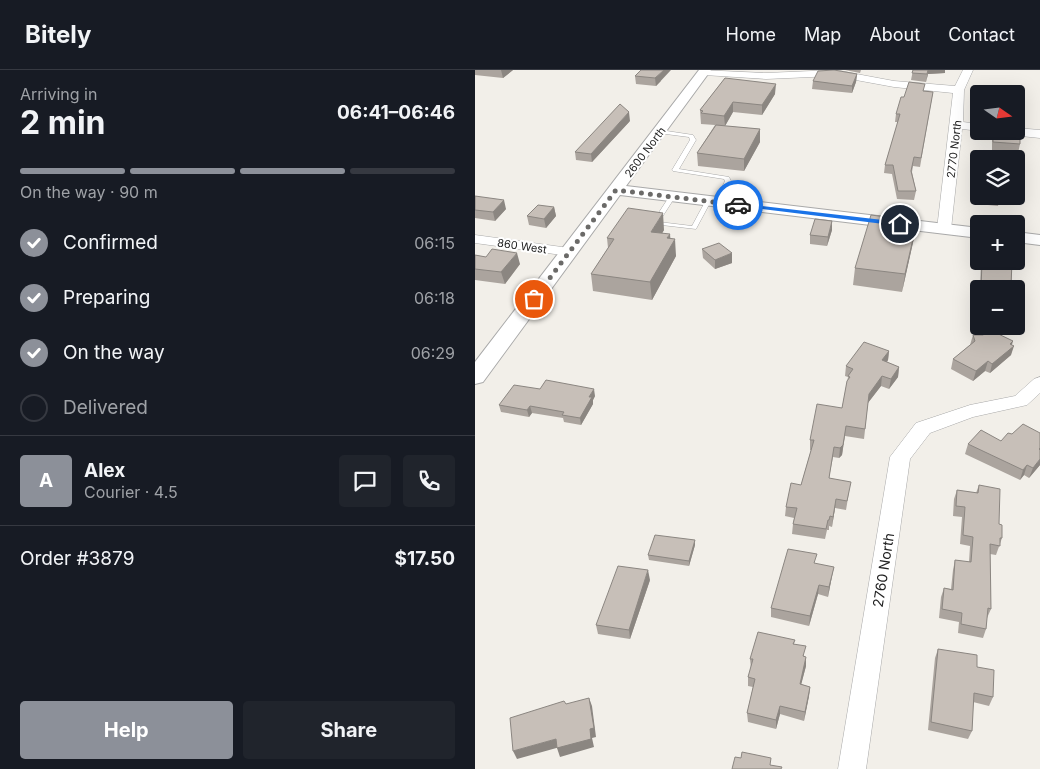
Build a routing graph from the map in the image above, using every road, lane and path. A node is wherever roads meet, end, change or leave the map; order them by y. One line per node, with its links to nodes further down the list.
1 (968, 70): 3 (street, 2770 North)
2 (705, 71): 3 (street); 6 (street, 2600 North)
3 (959, 90): 4 (street, 2770 North)
4 (957, 125): 5 (street); 14 (street, 2770 North)
5 (970, 127)
6 (660, 132): 9 (street, 2600 North); 11 (lane)
7 (1025, 132): 8 (street)
8 (1040, 134)
9 (616, 190): 10 (street); 19 (street, 2600 North)
10 (672, 197): 11 (street); 11 (lane)
11 (713, 202): 12 (street)
12 (743, 205): 13 (lane); 14 (street)
13 (733, 225)
14 (944, 229): 15 (street)
15 (970, 232)
16 (1025, 238): 18 (street)
17 (475, 239): 19 (street, 860 West)
18 (1040, 240)
19 (569, 252): 20 (street, 2600 North)
20 (475, 378)
21 (1039, 387): 22 (street, 2760 North)
22 (852, 769)

